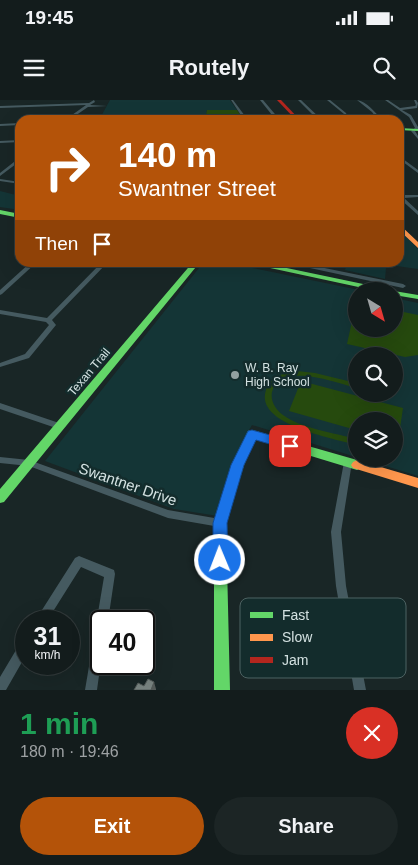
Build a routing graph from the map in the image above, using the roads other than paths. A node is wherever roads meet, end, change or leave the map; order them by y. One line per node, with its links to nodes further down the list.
1 (232, 100): 15 (street)
2 (260, 100): 16 (street)
3 (279, 100): 17 (street)
4 (299, 100): 18 (street)
5 (328, 100): 19 (street)
6 (358, 100): 20 (street)
7 (386, 100): 13 (street)
8 (414, 100): 13 (street)
9 (94, 101): 10 (street)
10 (89, 105): 11 (street); 12 (street); 14 (street)
11 (106, 106)
12 (0, 107)
13 (400, 109): 21 (street)
14 (74, 115)
15 (242, 115)
16 (274, 115)
17 (293, 115)
18 (315, 115)
19 (345, 115)
20 (376, 115)
21 (410, 116): 22 (street); 26 (street)
22 (418, 117)
23 (15, 124): 24 (street)
24 (0, 125)
25 (404, 130): 26 (street)
26 (417, 133)
27 (15, 141): 28 (street)
28 (0, 142)
29 (404, 161): 31 (street)
30 (15, 163): 32 (street)
31 (418, 172)
32 (0, 176)
33 (0, 180): 34 (street)
34 (15, 182)
35 (418, 196): 36 (street)
36 (404, 197)
37 (404, 201): 38 (street)
38 (418, 214)
39 (404, 231): 40 (street)
40 (418, 246)
41 (30, 267): 48 (street)
42 (101, 267): 52 (street)
43 (193, 267): 55 (street, Texan Trail)
44 (270, 267): 47 (street)
45 (309, 267): 46 (street)
46 (383, 282)
47 (348, 283)
48 (0, 293)
49 (403, 295): 50 (street)
50 (418, 298)
51 (0, 312): 52 (street)
52 (48, 320): 53 (street)
53 (0, 364)
54 (0, 406): 55 (street)
55 (59, 426): 58 (street, Texan Trail)
56 (0, 460): 58 (street, Swantner Drive)
57 (348, 462): 62 (street); 63 (street)
58 (29, 463): 61 (street, Texan Trail); 62 (street, Swantner Drive)
59 (365, 467): 60 (street)
60 (418, 483)
61 (0, 498)
62 (220, 523): 70 (street)
63 (343, 598)
64 (48, 610): 65 (street)
65 (104, 610)
66 (15, 663): 68 (street)
67 (93, 675): 69 (street)
68 (0, 688)
69 (91, 690)
70 (222, 690)

